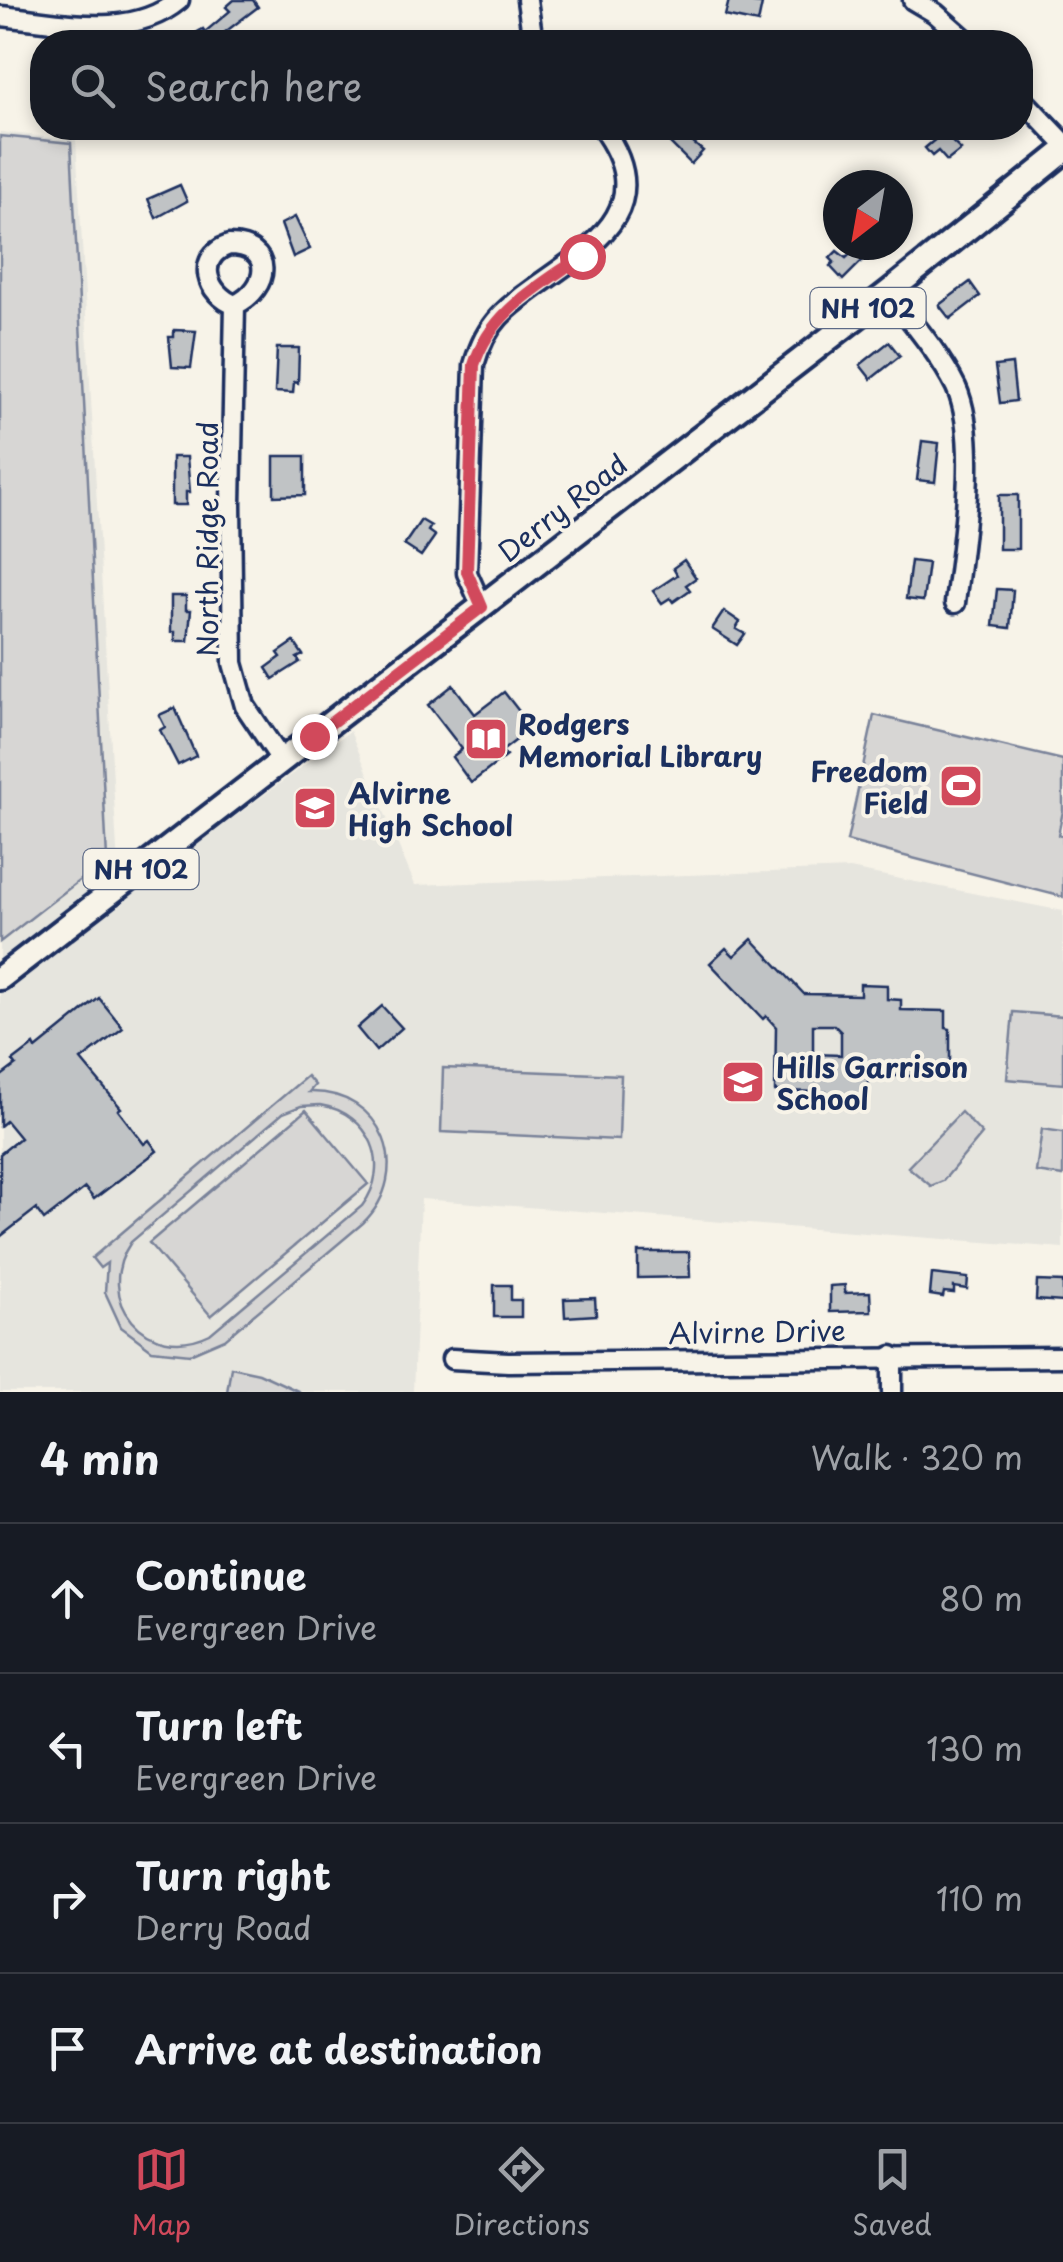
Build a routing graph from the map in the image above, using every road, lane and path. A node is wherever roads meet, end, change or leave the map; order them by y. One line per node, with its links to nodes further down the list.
1 (179, 0): 5 (street)
2 (527, 0): 6 (street)
3 (913, 0): 4 (street)
4 (942, 7): 7 (street)
5 (0, 16)
6 (531, 30)
7 (959, 30)
8 (1033, 111): 10 (street)
9 (609, 140): 15 (street)
10 (1063, 142)
11 (1063, 152): 12 (main road, Derry Road / NH 102)
12 (890, 292): 14 (street); 15 (main road, Derry Road / NH 102)
13 (236, 304): 16 (street, North Ridge Road)
14 (955, 603)
15 (482, 607): 16 (main road, Derry Road / NH 102)
16 (282, 761): 17 (main road, Derry Road / NH 102)
17 (0, 978)
18 (892, 1356): 19 (street, Alvirne Drive); 20 (street, Alvirne Drive); 21 (street)
19 (1063, 1357)
20 (452, 1359)
21 (892, 1392)

